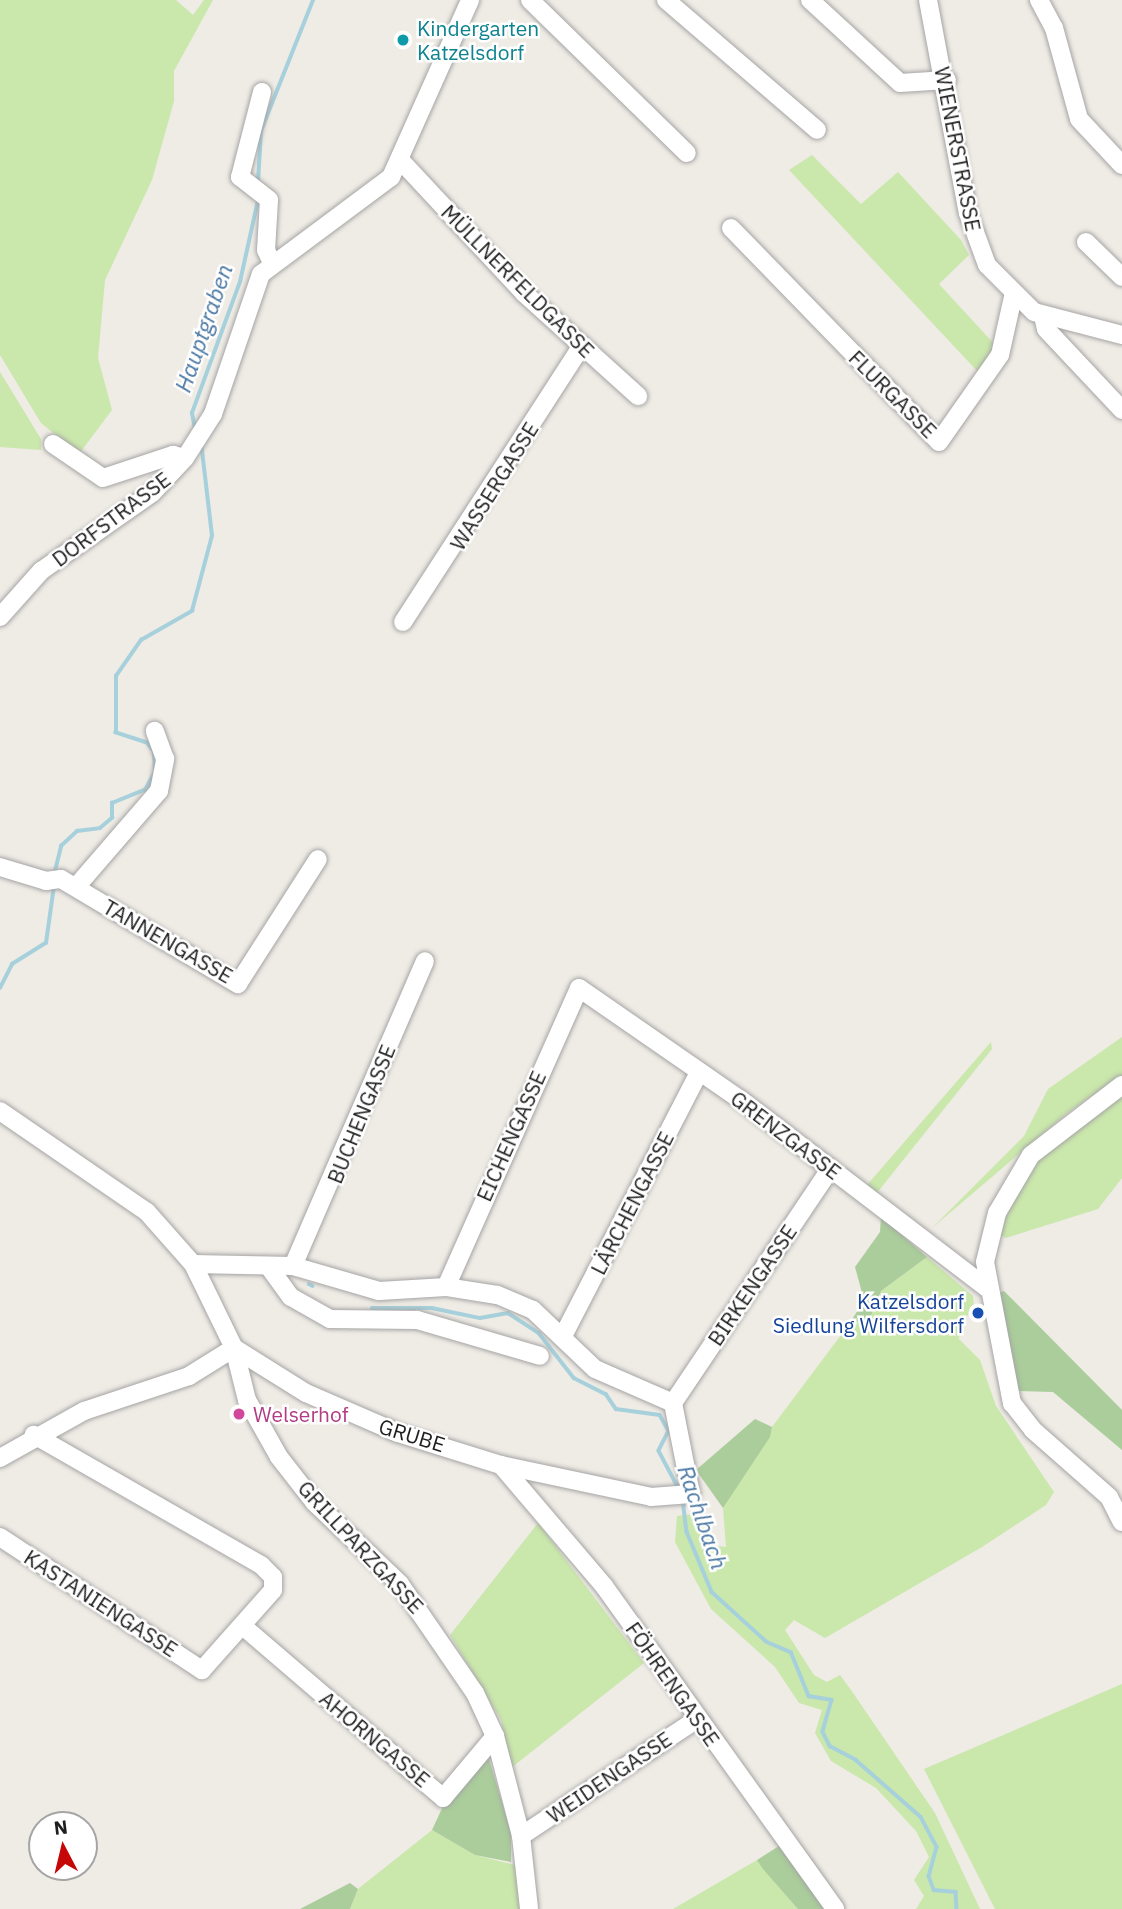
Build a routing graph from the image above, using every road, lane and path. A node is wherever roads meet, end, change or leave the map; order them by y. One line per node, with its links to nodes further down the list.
1 (470, 0): 11 (street)
2 (530, 0): 10 (street)
3 (666, 0): 9 (street)
4 (810, 0): 7 (street)
5 (928, 0): 7 (street, WIENERSTRASSE)
6 (1039, 0): 12 (street)
7 (947, 80): 17 (street, WIENERSTRASSE)
8 (262, 92): 15 (street)
9 (817, 130)
10 (687, 153)
11 (402, 162): 15 (street); 20 (street, MÜLLNERFELDGASSE)
12 (1122, 165)
13 (731, 228): 17 (street, FLURGASSE)
14 (1086, 242): 16 (street)
15 (272, 263): 24 (street, DORFSTRASSE)
16 (1122, 277)
17 (1013, 297): 18 (street, WIENERSTRASSE)
18 (1043, 316): 19 (street, WIENERSTRASSE); 22 (street)
19 (1122, 335)
20 (581, 347): 21 (street, MÜLLNERFELDGASSE); 26 (street, WASSERGASSE)
21 (638, 396)
22 (1122, 410)
23 (53, 444): 24 (street)
24 (190, 451): 25 (street, DORFSTRASSE)
25 (0, 617)
26 (403, 622)
27 (155, 732): 30 (street)
28 (318, 859): 30 (street, TANNENGASSE)
29 (0, 867): 30 (street, TANNENGASSE)
30 (61, 882)
31 (425, 961): 38 (street, BUCHENGASSE)
32 (579, 988): 33 (street, GRENZGASSE); 40 (street, EICHENGASSE)
33 (699, 1072): 36 (street, GRENZGASSE); 42 (street, LÄRCHENGASSE)
34 (1122, 1084): 41 (street)
35 (0, 1111): 37 (street)
36 (831, 1168): 41 (street, GRENZGASSE); 45 (street, BIRKENGASSE)
37 (193, 1264): 39 (street); 43 (street)
38 (293, 1266): 39 (street); 40 (street)
39 (269, 1267): 44 (street)
40 (446, 1287): 42 (street)
41 (988, 1289): 49 (street)
42 (564, 1334): 45 (street)
43 (234, 1348): 46 (street); 48 (street, GRUBE); 53 (street, GRILLPARZGASSE)
44 (540, 1356)
45 (673, 1403): 48 (street, GRUBE)
46 (34, 1434): 47 (street); 51 (street)
47 (0, 1458)
48 (501, 1465): 52 (street, FÖHRENGASSE)
49 (1122, 1522)
50 (0, 1537): 51 (street, KASTANIENGASSE)
51 (245, 1628): 53 (street, AHORNGASSE)
52 (697, 1719): 54 (street, WEIDENGASSE); 56 (street, FÖHRENGASSE)
53 (495, 1736): 54 (street, GRILLPARZGASSE)
54 (521, 1836): 55 (street, GRILLPARZGASSE)
55 (529, 1909)
56 (835, 1909)

